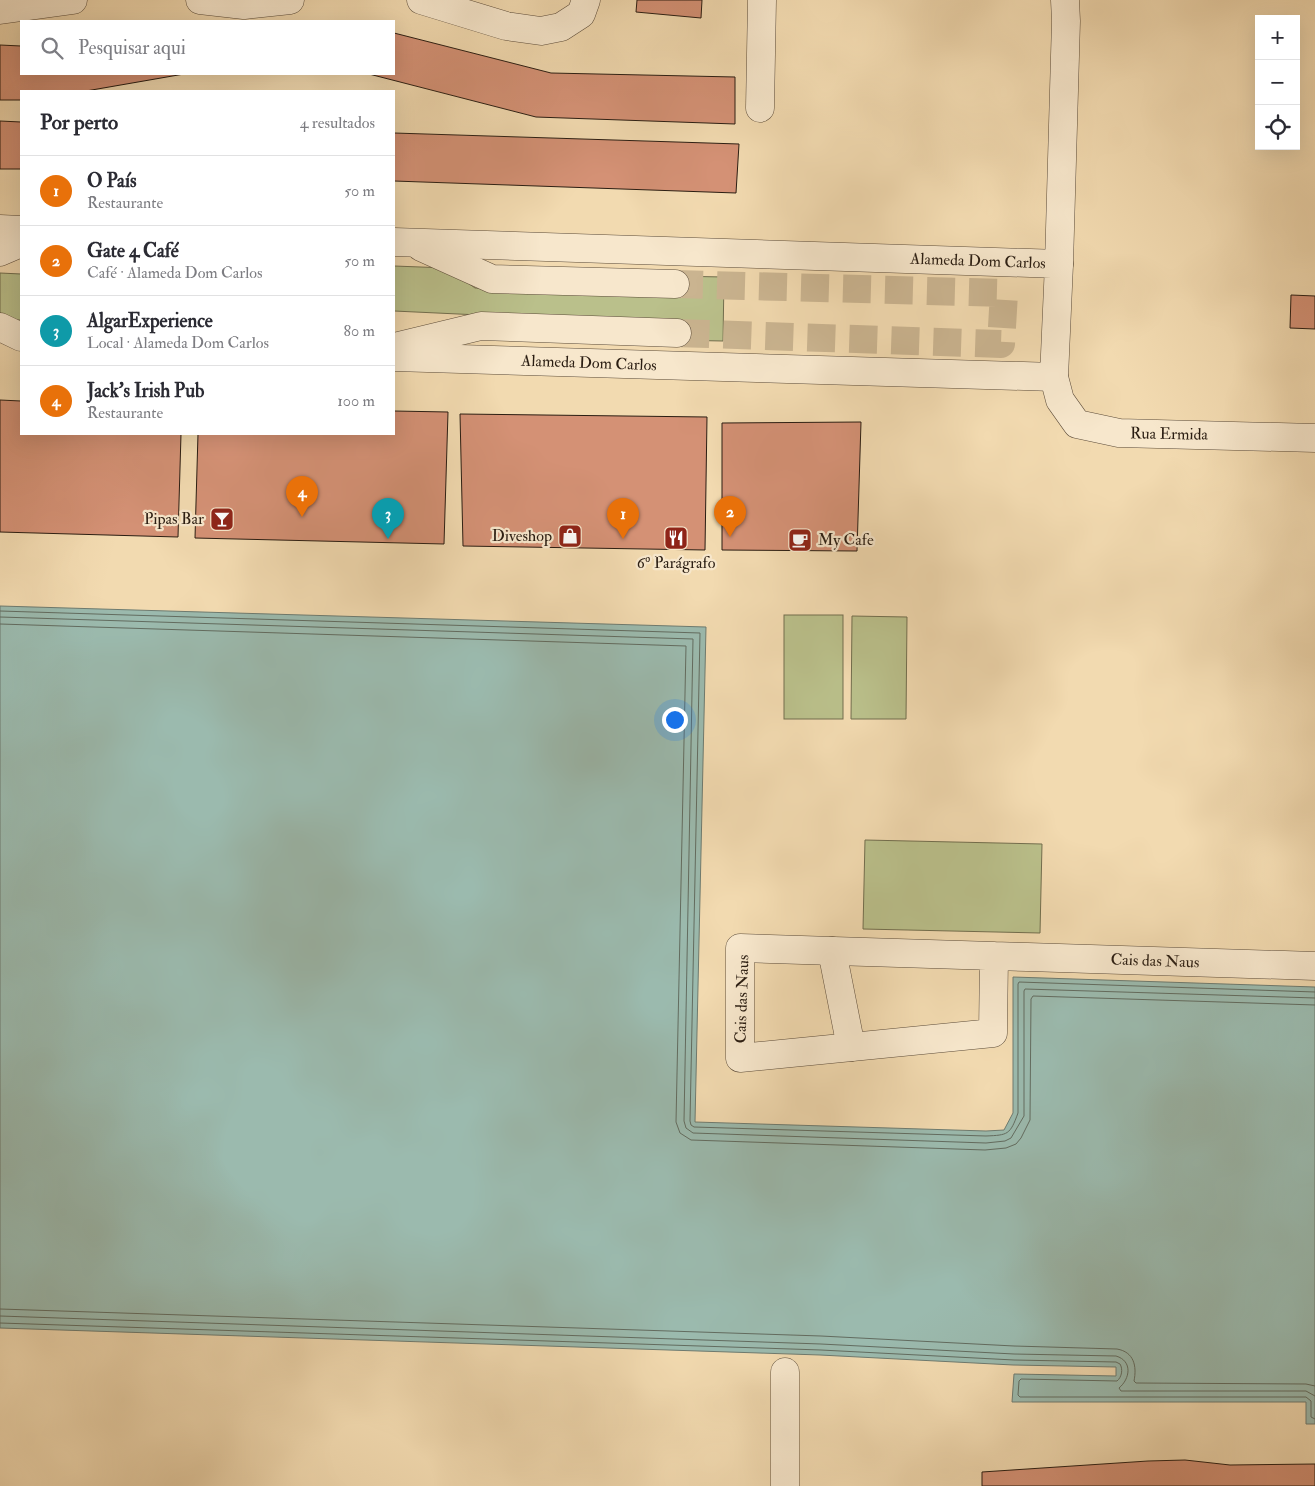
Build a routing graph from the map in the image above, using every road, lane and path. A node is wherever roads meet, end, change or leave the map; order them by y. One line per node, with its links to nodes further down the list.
1 (73, 0): 8 (street)
2 (200, 0): 3 (street)
3 (290, 0)
4 (422, 0): 5 (street)
5 (586, 0)
6 (762, 0): 9 (street)
7 (1065, 0): 15 (street)
8 (0, 10)
9 (760, 108)
10 (0, 229): 11 (street)
11 (20, 230)
12 (402, 242): 15 (street, Alameda Dom Carlos); 16 (street)
13 (20, 243): 14 (street)
14 (0, 252)
15 (1059, 264): 24 (street, Alameda Dom Carlos)
16 (675, 284)
17 (0, 327): 19 (street)
18 (678, 333): 22 (street)
19 (20, 337)
20 (0, 344): 21 (street)
21 (20, 344)
22 (395, 347)
23 (395, 356): 24 (street, Alameda Dom Carlos)
24 (1054, 377): 25 (street, Rua Ermida)
25 (1315, 438)
26 (832, 951): 27 (street, Cais das Naus); 29 (street); 29 (street, Cais das Naus)
27 (994, 956): 28 (street, Cais das Naus); 29 (street, Cais das Naus)
28 (1315, 966)
29 (851, 1047)
30 (785, 1372): 31 (street)
31 (785, 1486)

